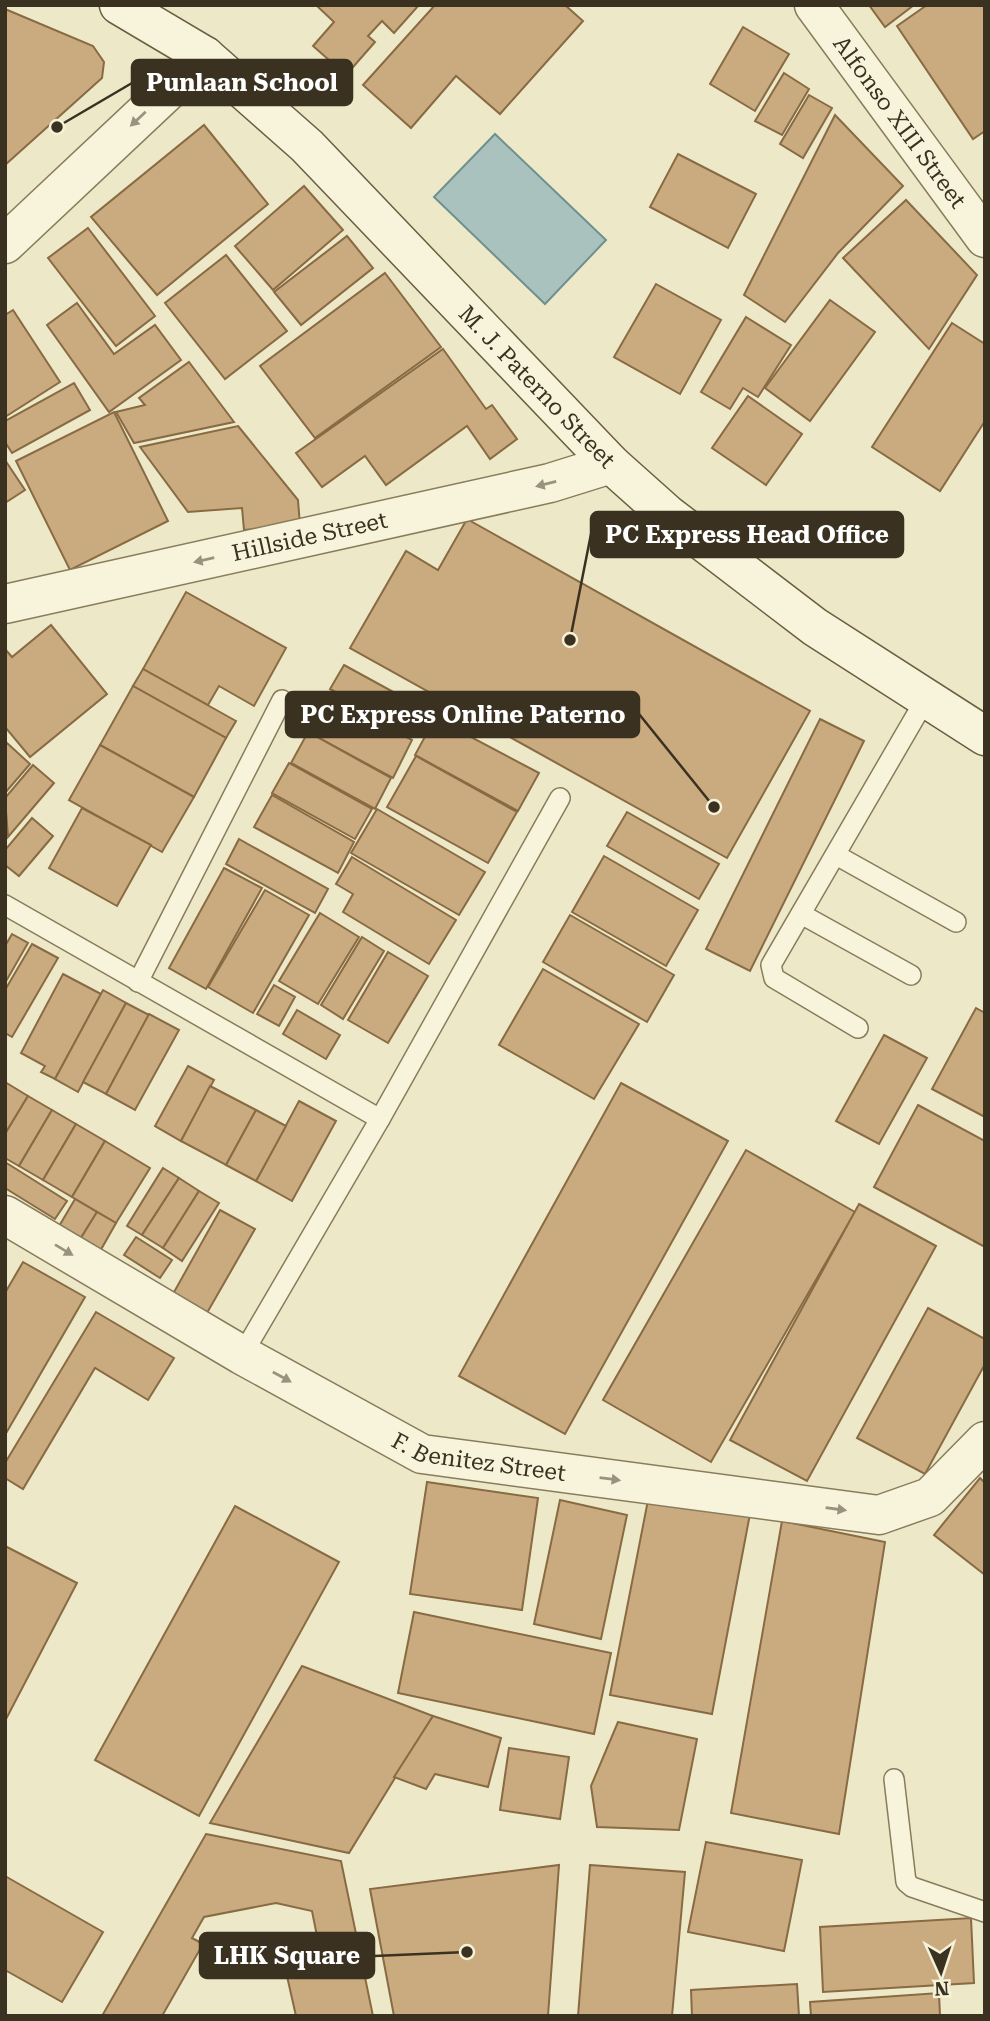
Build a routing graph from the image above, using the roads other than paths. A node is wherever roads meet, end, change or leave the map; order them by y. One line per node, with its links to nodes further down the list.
1 (119, 5): 3 (street, M. J. Paterno Street)
2 (814, 5): 4 (street, Alfonso XIII Street)
3 (205, 56): 5 (street, one-way to 5); 6 (street, M. J. Paterno Street)
4 (985, 238)
5 (5, 244)
6 (611, 464): 7 (street, Hillside Street, one-way to 7); 9 (street, M. J. Paterno Street)
7 (5, 604)
8 (282, 700): 17 (lane)
9 (925, 700): 10 (street, M. J. Paterno Street); 12 (lane)
10 (985, 736)
11 (560, 798): 19 (lane)
12 (836, 855): 14 (lane); 15 (lane)
13 (5, 905): 17 (lane)
14 (800, 914): 16 (lane); 18 (lane)
15 (956, 922)
16 (911, 975)
17 (138, 982): 19 (lane)
18 (858, 1028)
19 (380, 1119): 21 (lane)
20 (5, 1215): 21 (street, F. Benitez Street, one-way to 21)
21 (242, 1355): 22 (street, F. Benitez Street, one-way to 22)
22 (985, 1441)
23 (894, 1779): 24 (lane)
24 (985, 1912)

